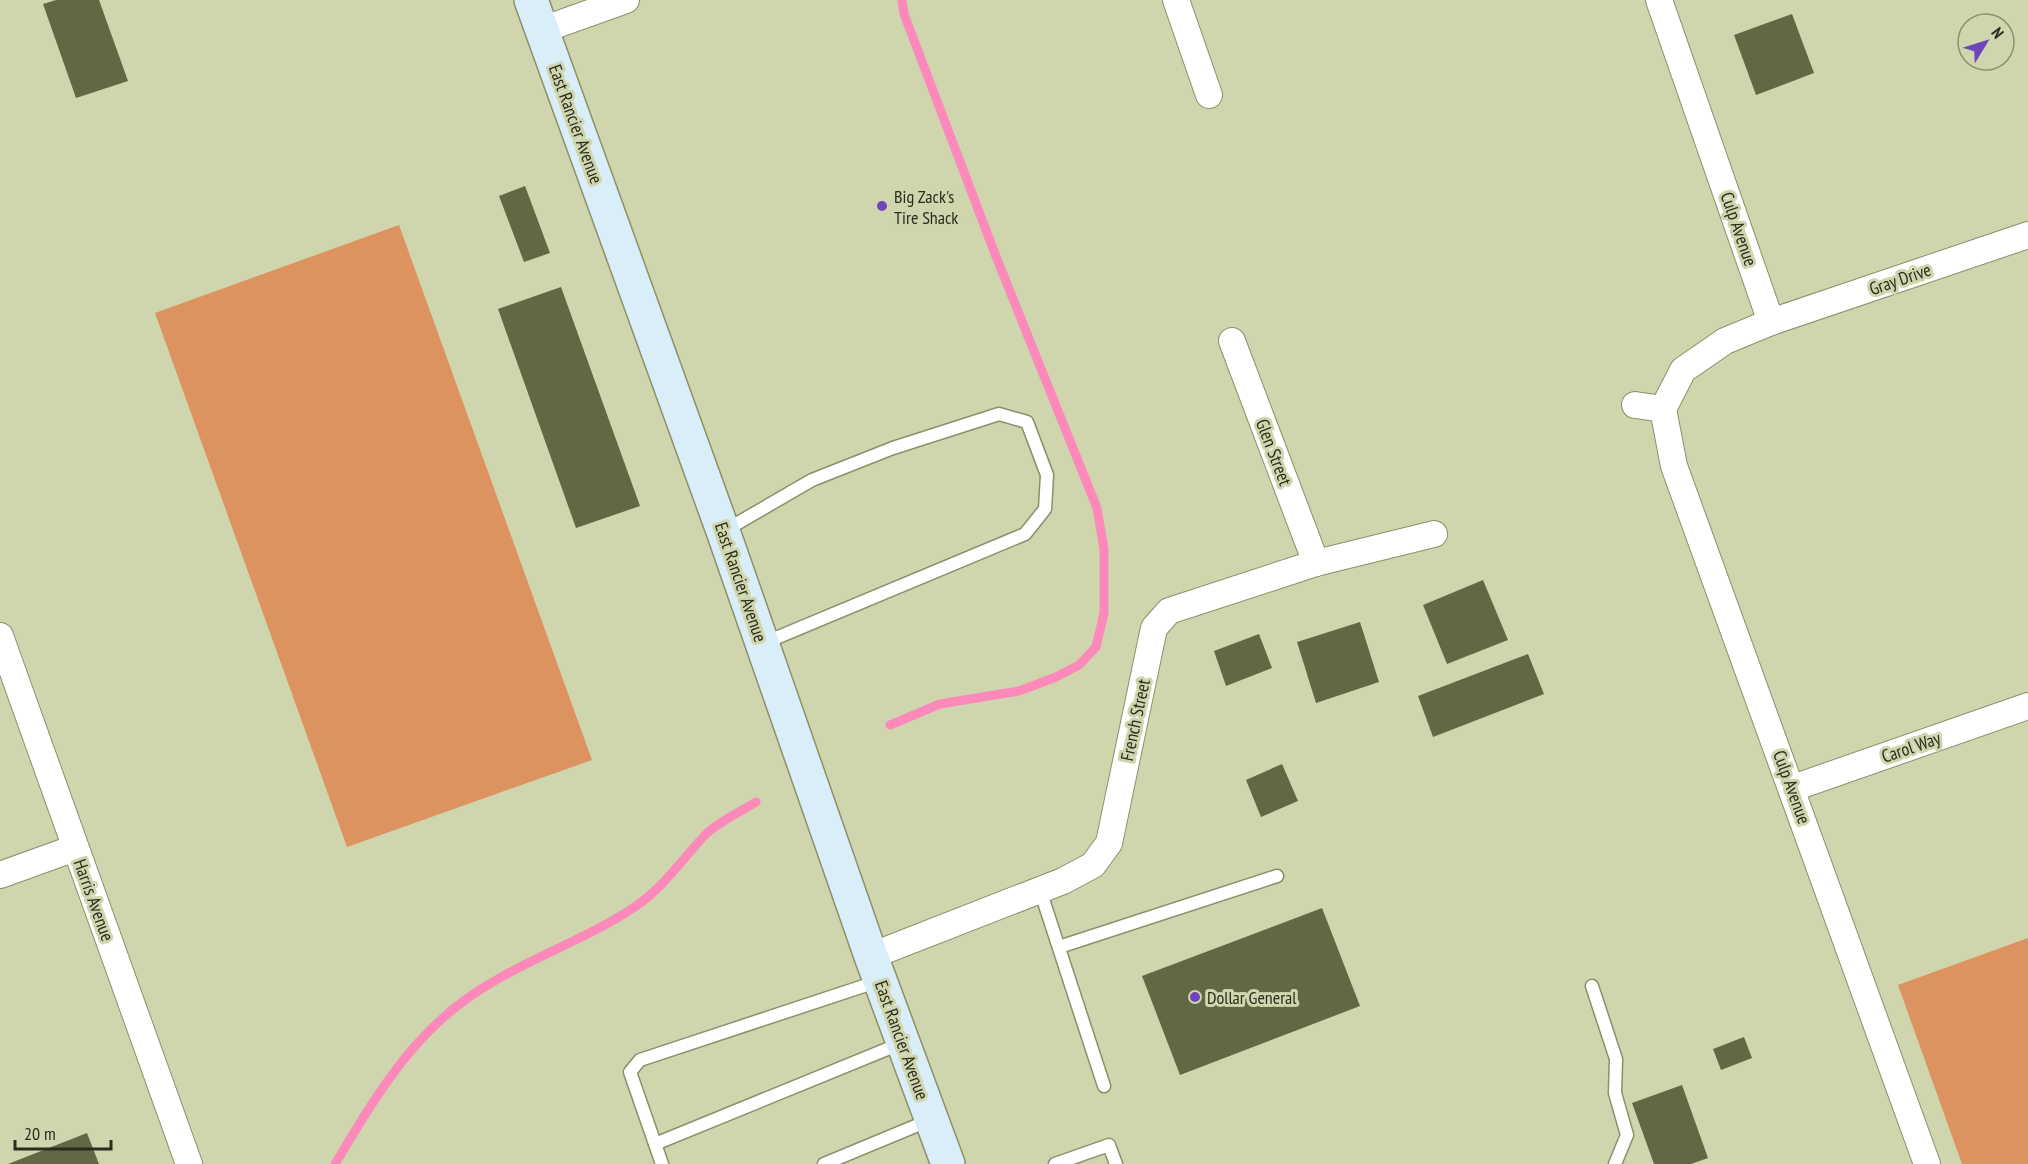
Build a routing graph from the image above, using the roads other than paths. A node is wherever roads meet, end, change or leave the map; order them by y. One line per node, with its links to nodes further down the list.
1 (531, 0): 5 (main road, East Rancier Avenue)
2 (626, 0): 5 (street)
3 (1176, 0): 6 (street)
4 (1659, 0): 8 (street, Culp Avenue)
5 (542, 30): 12 (main road, East Rancier Avenue)
6 (1209, 95)
7 (2028, 235): 8 (street, Gray Drive)
8 (1771, 322): 11 (street)
9 (1232, 341): 14 (street, Glen Street)
10 (1635, 405): 11 (street)
11 (1663, 409): 18 (street, Culp Avenue)
12 (723, 531): 16 (main road, East Rancier Avenue); 16 (lane)
13 (1434, 534): 14 (street, French Street)
14 (1316, 563): 22 (street, French Street)
15 (0, 636): 19 (street, Harris Avenue)
16 (762, 644): 24 (main road, East Rancier Avenue)
17 (2028, 706): 18 (street, Carol Way)
18 (1793, 788): 37 (street, Culp Avenue)
19 (75, 848): 20 (street); 30 (street, Harris Avenue)
20 (0, 875)
21 (1276, 876): 23 (lane)
22 (1040, 890): 23 (lane); 24 (street, French Street)
23 (1059, 947): 27 (lane)
24 (876, 969): 26 (main road, East Rancier Avenue); 29 (lane)
25 (1592, 986): 36 (lane)
26 (903, 1042): 28 (main road, East Rancier Avenue); 29 (lane)
27 (1104, 1086)
28 (931, 1120): 32 (lane); 33 (main road, East Rancier Avenue)
29 (655, 1144): 31 (lane)
30 (189, 1164)
31 (662, 1164)
32 (824, 1164)
33 (948, 1164)
34 (1055, 1164): 35 (lane)
35 (1116, 1164)
36 (1615, 1164)
37 (1927, 1164)

